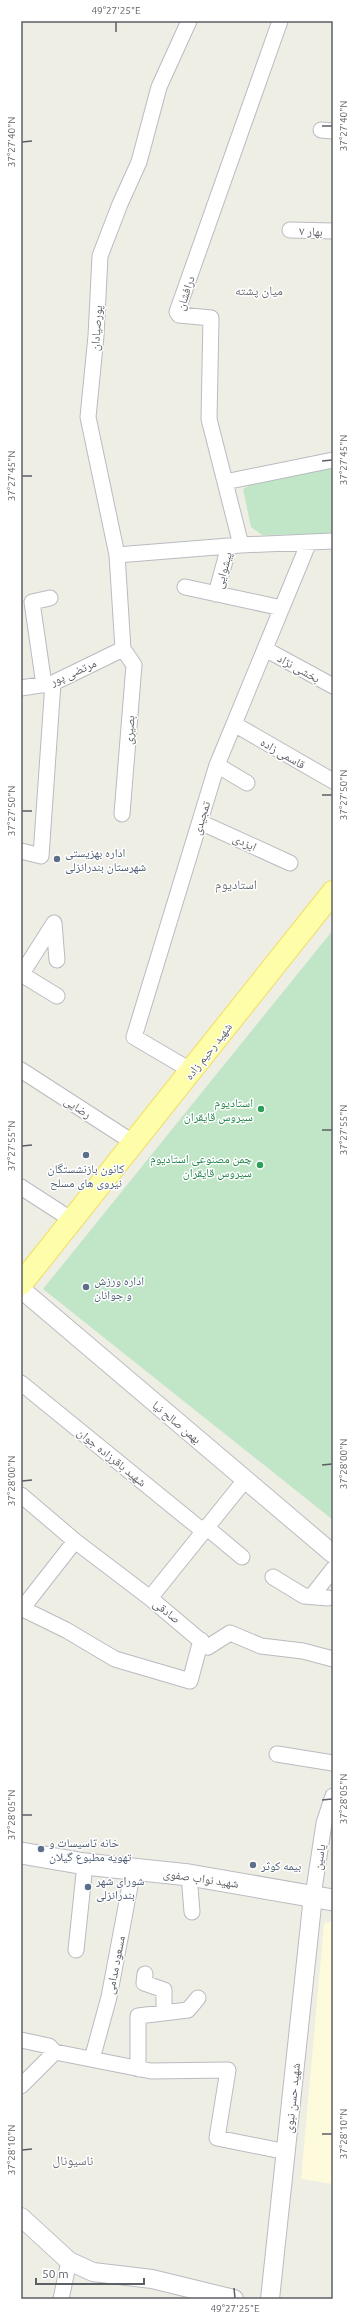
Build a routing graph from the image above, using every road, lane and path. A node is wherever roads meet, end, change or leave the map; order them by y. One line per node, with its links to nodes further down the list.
1 (189, 21): 10 (street, پورصیادان)
2 (280, 21): 6 (street, درافشان)
3 (290, 230): 4 (street, بهار ۷)
4 (333, 231)
5 (333, 460): 6 (street)
6 (225, 482): 9 (street, درافشان)
7 (333, 541): 8 (street)
8 (309, 542): 9 (street); 14 (street, تمجیدی)
9 (235, 545): 10 (street); 12 (street, پیشوایی)
10 (117, 555): 16 (street, پورصیادان)
11 (185, 587): 12 (street)
12 (216, 594): 14 (street)
13 (50, 598): 17 (street)
14 (282, 608): 15 (street, تمجیدی)
15 (265, 649): 18 (street, بخشی نژاد); 20 (street, تمجیدی)
16 (123, 650): 17 (street, مرتضی پور); 24 (street, بصیری)
17 (49, 684): 19 (street, مرتضی پور); 26 (street)
18 (333, 686)
19 (21, 688)
20 (234, 724): 21 (street, تمجیدی); 22 (street, قاسمی زاده)
21 (217, 765): 23 (street); 25 (street, تمجیدی)
22 (333, 781)
23 (247, 783)
24 (122, 814)
25 (200, 822): 27 (street, ایزدی); 33 (street, تمجیدی)
26 (21, 851)
27 (290, 863)
28 (333, 892): 33 (main road, شهید رحیم زاده)
29 (57, 960): 30 (street)
30 (21, 974): 31 (street)
31 (57, 996)
32 (21, 1070): 34 (street, رضایی)
33 (192, 1071): 34 (main road, شهید رحیم زاده)
34 (134, 1143): 36 (main road, شهید رحیم زاده)
35 (21, 1187): 36 (street)
36 (72, 1220): 37 (main road, شهید رحیم زاده)
37 (21, 1284)
38 (21, 1289): 40 (street, بهمن صالح نیا)
39 (21, 1383): 42 (street, شهید باقرزاده جوان)
40 (245, 1480): 42 (street); 44 (street, بهمن صالح نیا)
41 (21, 1495): 43 (street, صادقی)
42 (205, 1529): 45 (street, شهید باقرزاده جوان); 49 (street)
43 (75, 1541): 49 (street, صادقی); 51 (street)
44 (333, 1554)
45 (242, 1557)
46 (333, 1569): 48 (street)
47 (273, 1577): 48 (street)
48 (312, 1596): 50 (street)
49 (150, 1598): 52 (street, صادقی)
50 (328, 1598)
51 (21, 1611): 52 (street)
52 (201, 1640): 53 (street)
53 (333, 1659)
54 (277, 1754): 55 (street)
55 (333, 1763)
56 (333, 1796): 61 (street, یاسین)
57 (21, 1854): 58 (main road, شهید نواب صفوی)
58 (85, 1864): 59 (main road, شهید نواب صفوی); 63 (street)
59 (134, 1870): 60 (main road, شهید نواب صفوی); 69 (street, مسعود مدامی)
60 (189, 1875): 61 (main road, شهید نواب صفوی); 62 (street)
61 (323, 1898): 72 (street, شهید حسن نبوی)
62 (192, 1912)
63 (76, 1950)
64 (146, 1974): 66 (street)
65 (198, 1998): 66 (street)
66 (164, 2013): 70 (street)
67 (21, 2040): 68 (street)
68 (55, 2052): 69 (street); 71 (street)
69 (92, 2059): 70 (street)
70 (138, 2069): 72 (street)
71 (21, 2086)
72 (287, 2152): 77 (street, شهید حسن نبوی)
73 (21, 2217): 74 (street)
74 (69, 2261): 75 (street); 76 (street)
75 (61, 2299)
76 (234, 2299)
77 (270, 2299)

